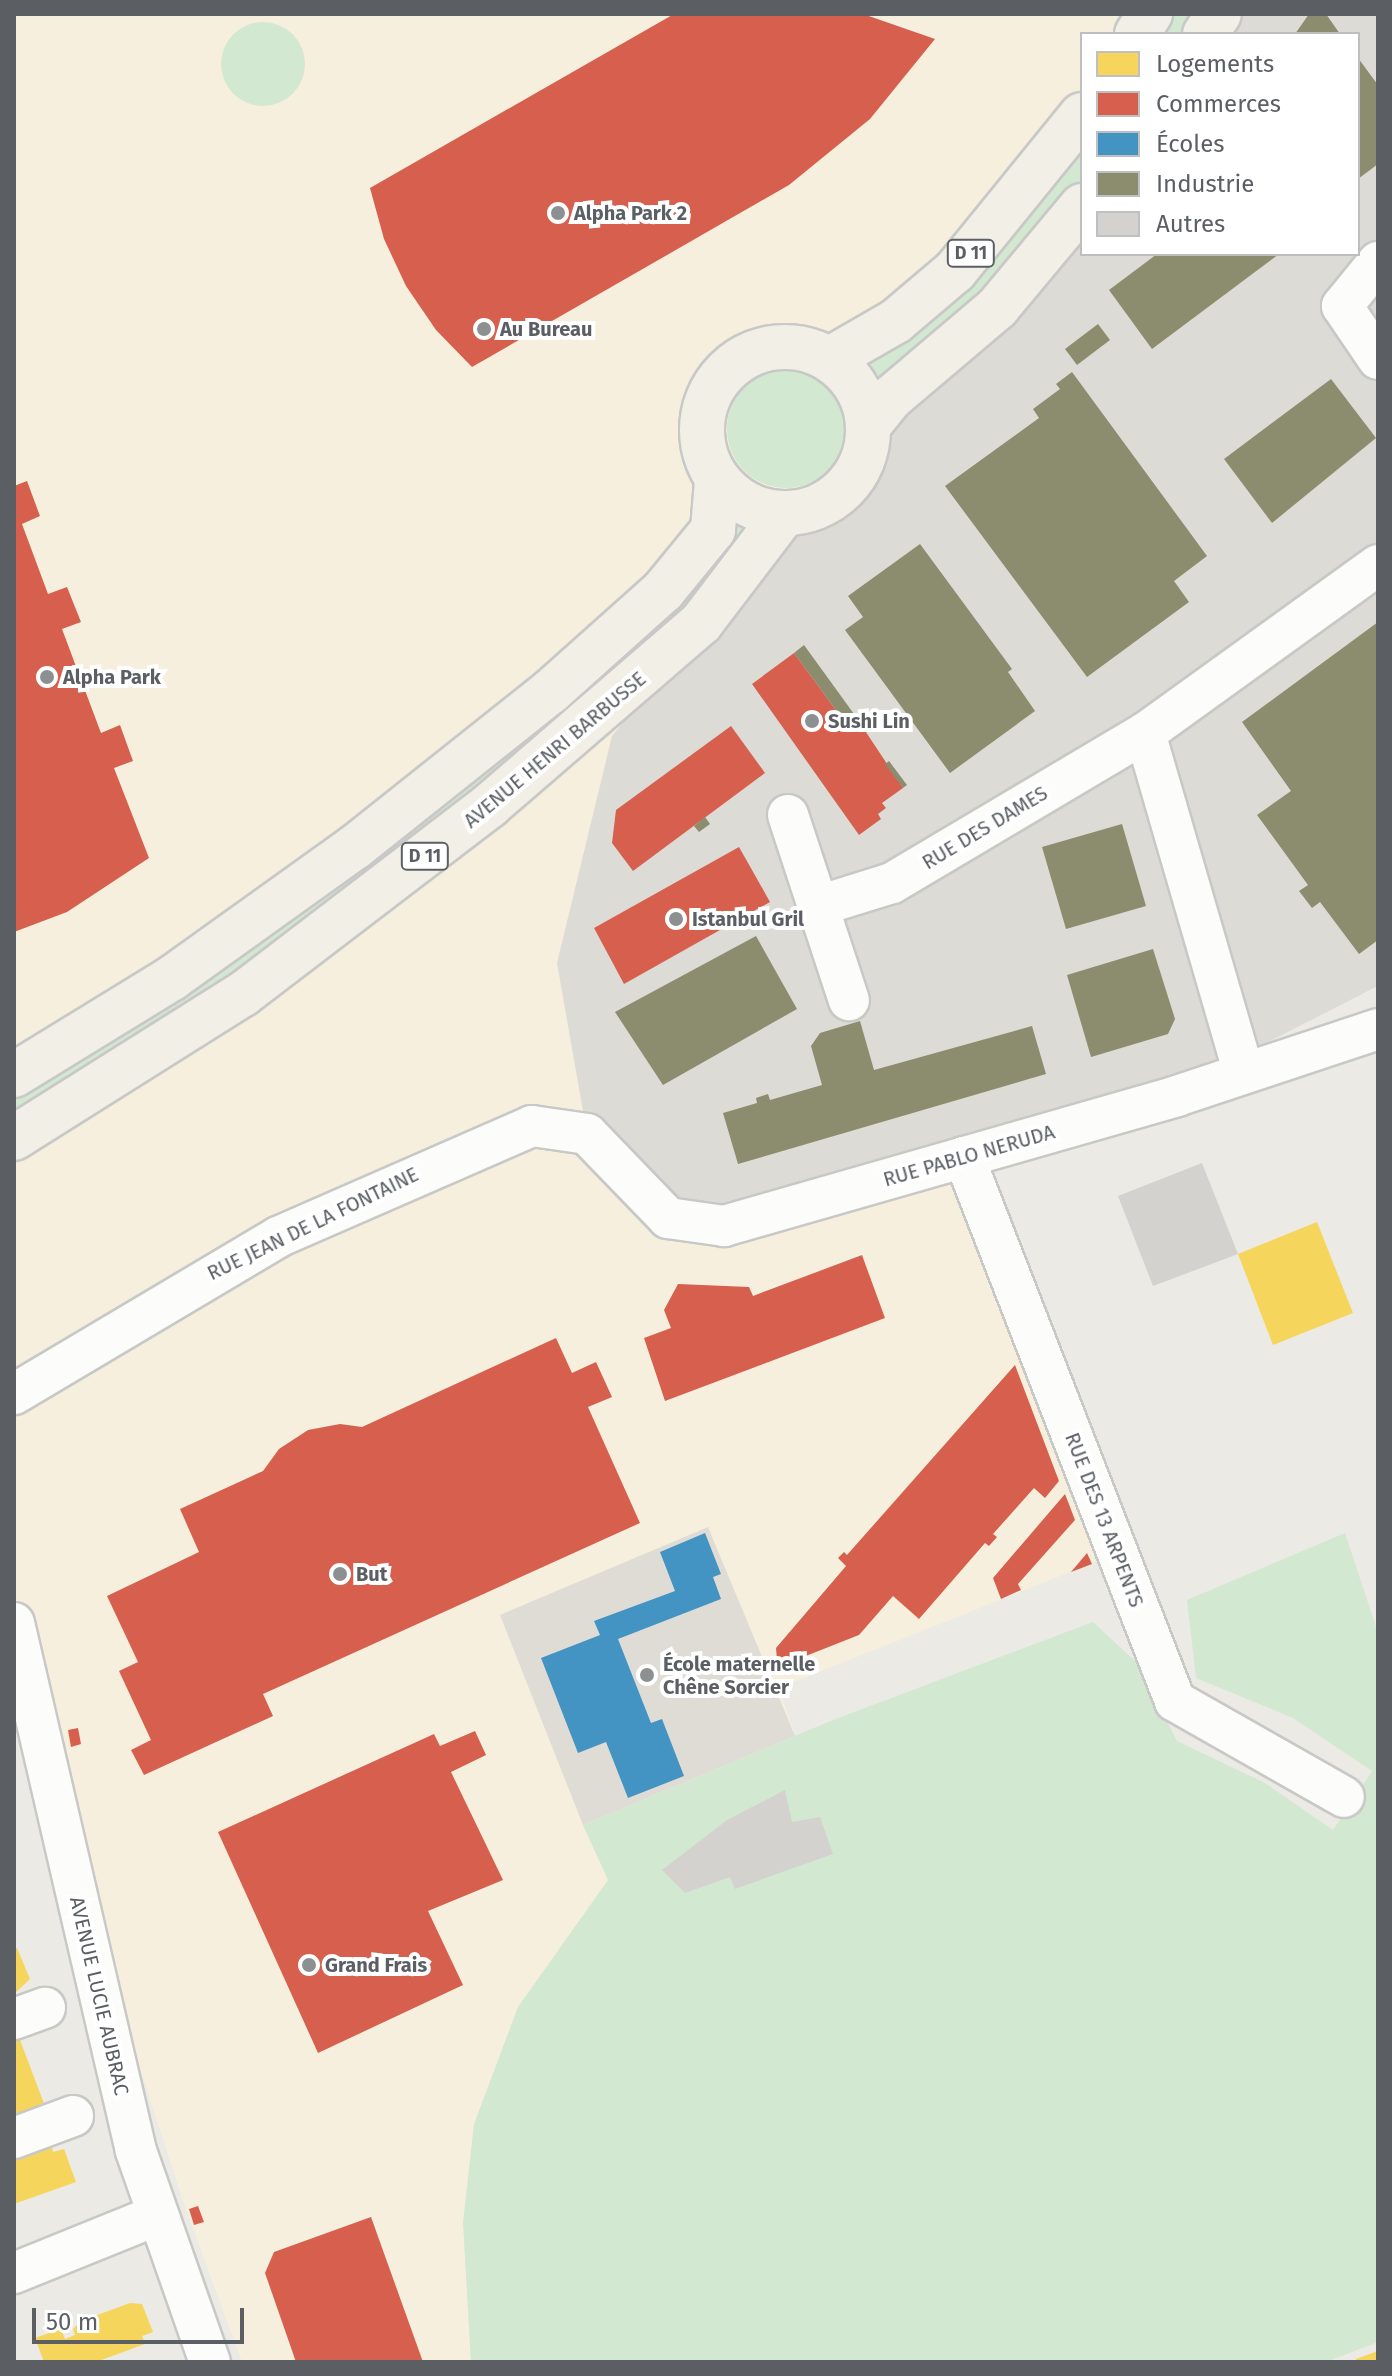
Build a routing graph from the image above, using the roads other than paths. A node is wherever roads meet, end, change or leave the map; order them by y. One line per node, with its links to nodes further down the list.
1 (1150, 14): 3 (main road)
2 (1219, 14): 4 (main road)
3 (1138, 32)
4 (1206, 32)
5 (1080, 117): 8 (main road, D 11)
6 (1080, 208): 10 (main road, D 11)
7 (1378, 262): 9 (street)
8 (830, 359): 10 (main road); 11 (main road)
9 (1378, 359)
10 (869, 425): 12 (main road)
11 (717, 480): 12 (main road); 20 (main road, D 11)
12 (784, 514): 22 (main road, AVENUE HENRI BARBUSSE / D 11)
13 (1378, 565): 14 (street, RUE DES DAMES)
14 (1145, 733): 16 (street, RUE DES DAMES); 19 (street)
15 (788, 815): 16 (street)
16 (818, 906): 17 (street)
17 (849, 1000)
18 (1378, 1029): 19 (street, RUE PABLO NERUDA)
19 (1244, 1073): 23 (street, RUE PABLO NERUDA)
20 (14, 1075)
21 (587, 1134): 23 (street, RUE PABLO NERUDA); 24 (street, RUE JEAN DE LA FONTAINE)
22 (14, 1138)
23 (964, 1157): 28 (street, RUE DES 13 ARPENTS)
24 (32, 1378): 25 (street, RUE JEAN DE LA FONTAINE)
25 (14, 1414)
26 (14, 1623): 27 (street, AVENUE LUCIE AUBRAC)
27 (18, 1674): 31 (street, AVENUE LUCIE AUBRAC)
28 (1344, 1797)
29 (73, 2116): 30 (street)
30 (14, 2138)
31 (155, 2216): 32 (street); 33 (street, AVENUE LUCIE AUBRAC)
32 (14, 2273)
33 (210, 2362)

